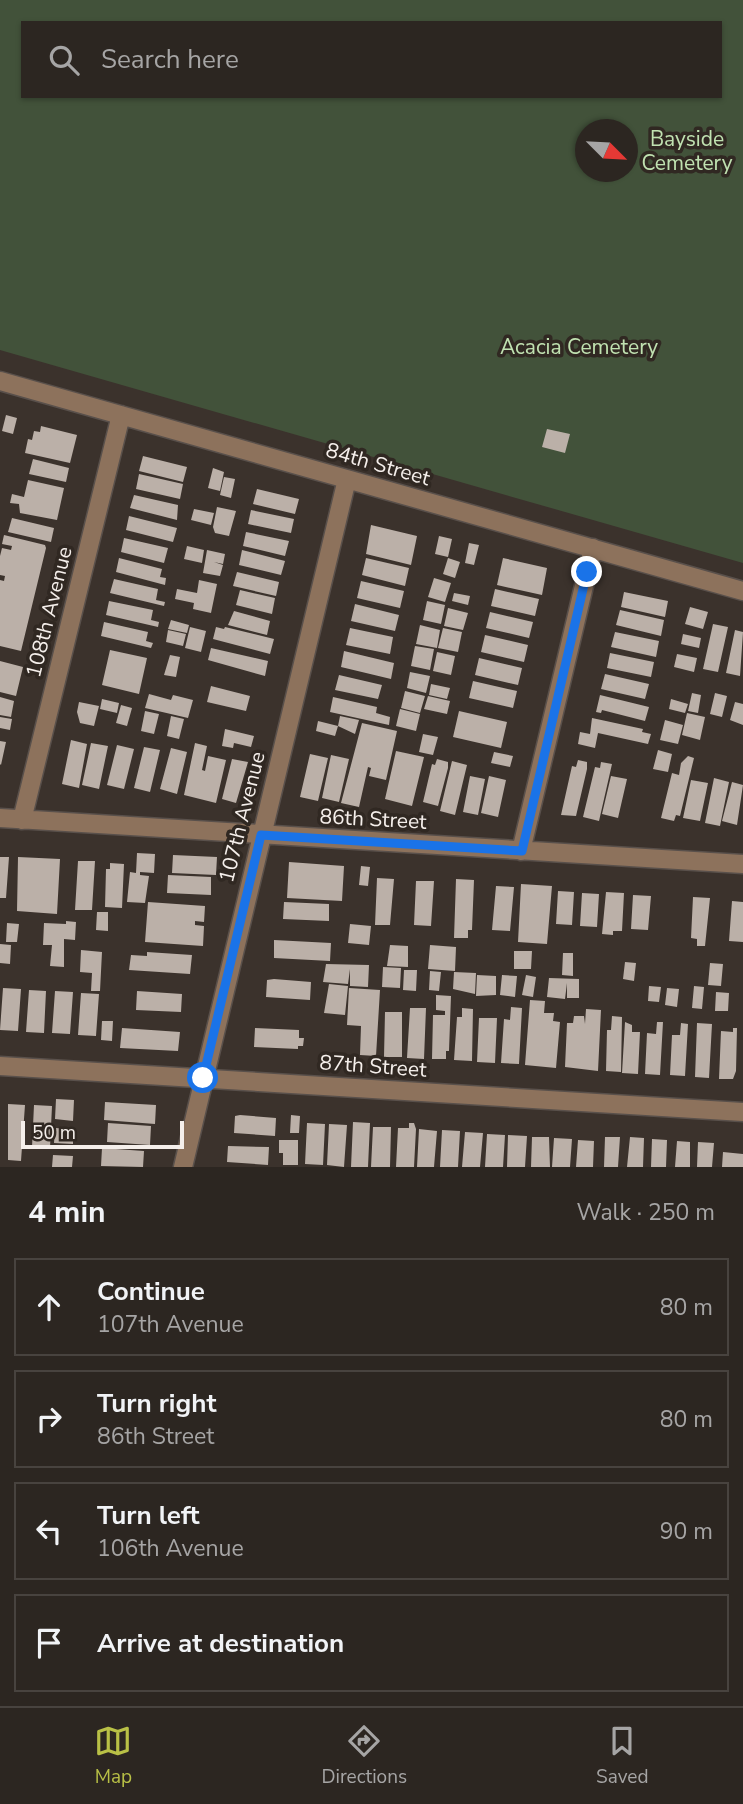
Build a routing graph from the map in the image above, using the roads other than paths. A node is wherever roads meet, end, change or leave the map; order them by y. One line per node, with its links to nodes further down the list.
1 (0, 381): 2 (street, 84th Street)
2 (121, 415): 3 (street, 84th Street); 7 (street, 108th Avenue)
3 (347, 479): 4 (street, 84th Street); 8 (street, 107th Avenue)
4 (593, 548): 5 (street, 84th Street); 9 (street)
5 (743, 591)
6 (0, 818): 7 (street, 86th Street)
7 (22, 820): 8 (street, 86th Street)
8 (261, 835): 9 (street, 86th Street); 12 (street, 107th Avenue)
9 (522, 851): 10 (street, 86th Street)
10 (743, 864)
11 (0, 1066): 12 (street, 87th Street)
12 (203, 1078): 13 (street, 87th Street); 14 (street, 107th Avenue)
13 (743, 1112)
14 (183, 1167)

